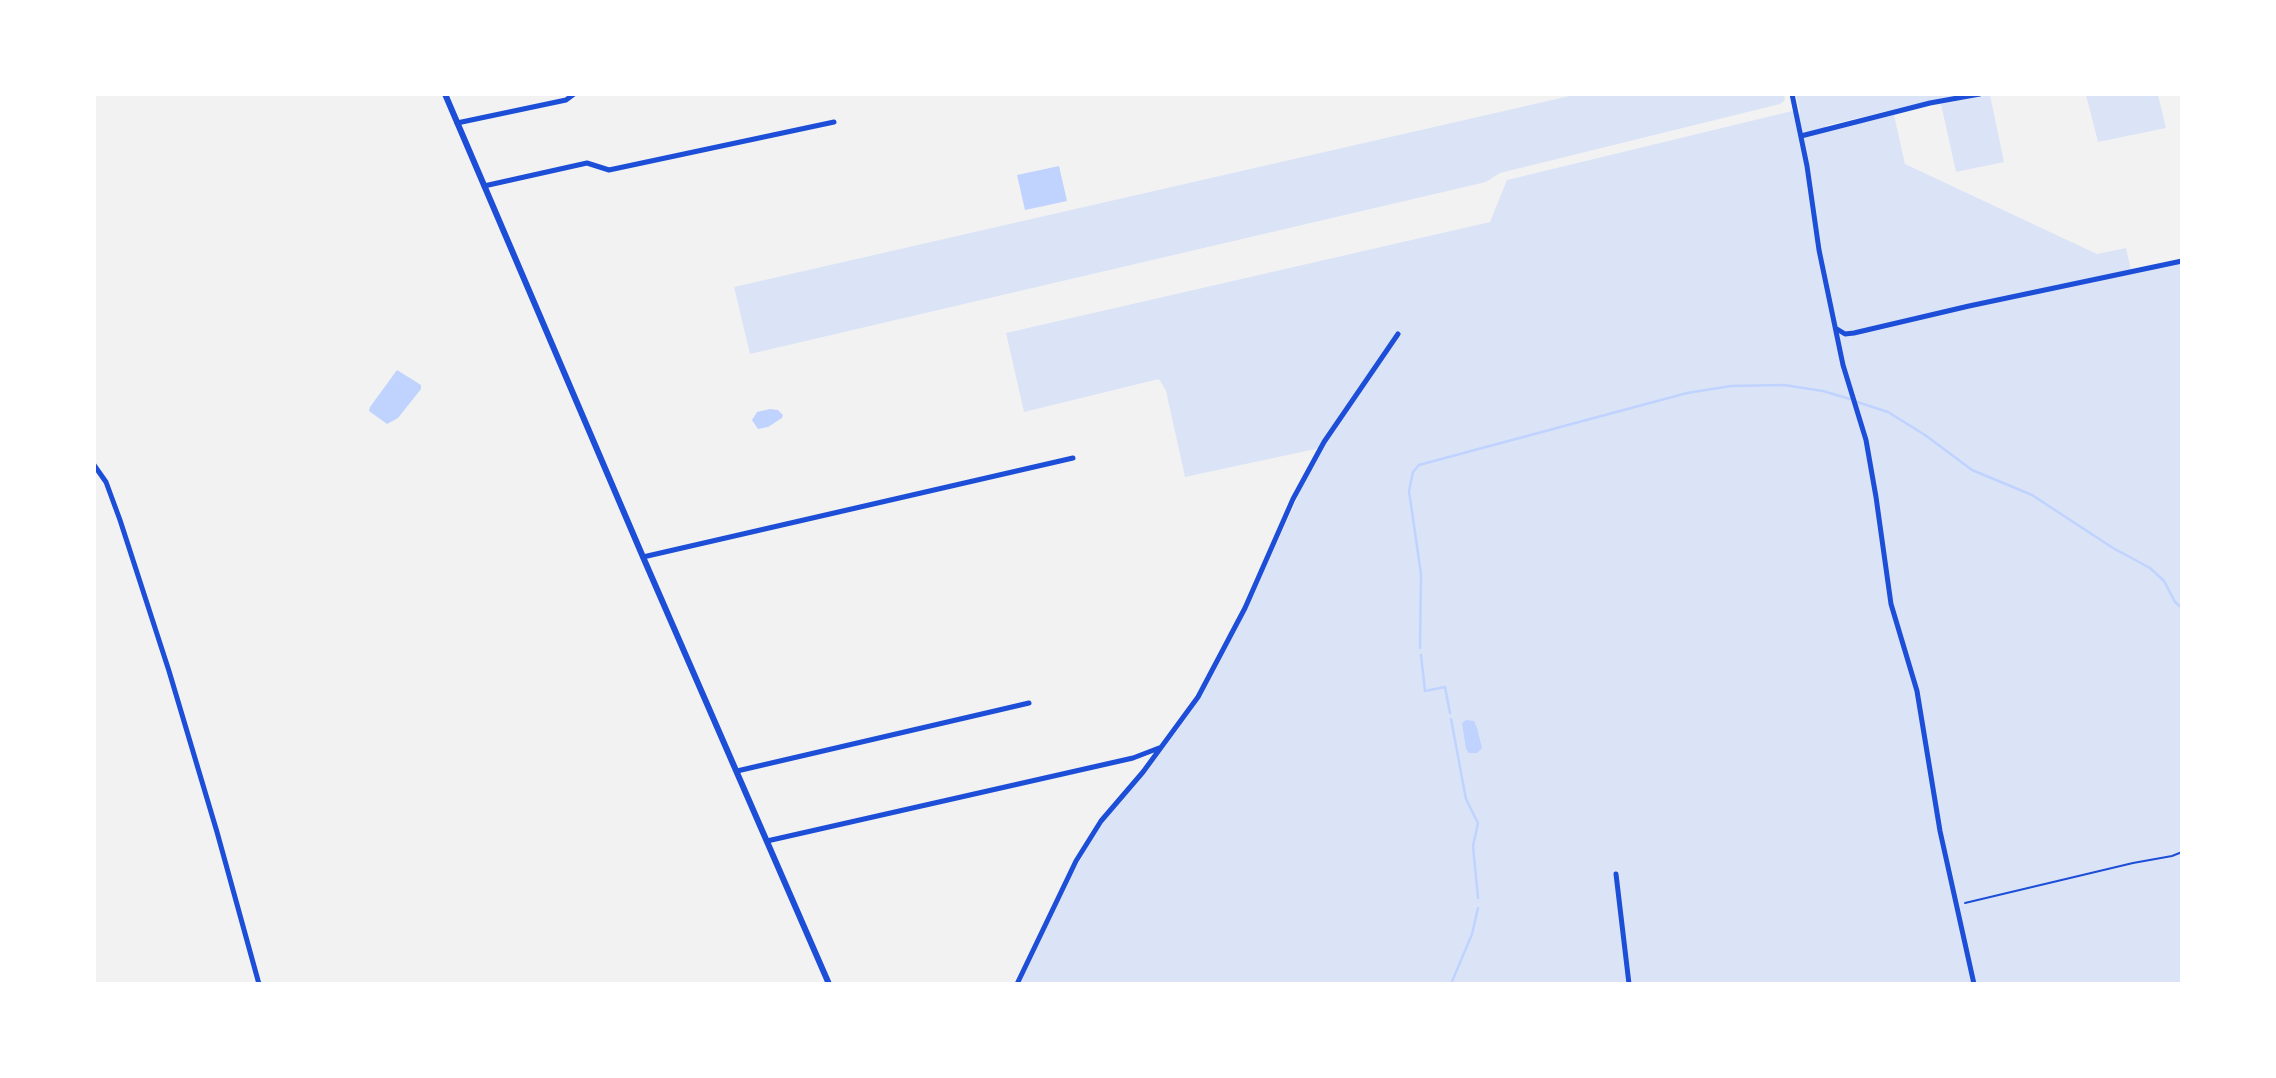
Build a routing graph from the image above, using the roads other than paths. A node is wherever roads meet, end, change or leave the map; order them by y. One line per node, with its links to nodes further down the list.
1 (445, 94): 6 (street)
2 (574, 94): 6 (street)
3 (1792, 94): 7 (street)
4 (1980, 94): 7 (street)
5 (834, 122): 8 (street)
6 (457, 123): 8 (street)
7 (1801, 136): 10 (street)
8 (484, 186): 14 (street)
9 (2182, 261): 10 (street)
10 (1837, 329): 24 (street)
11 (1398, 334): 16 (street)
12 (1073, 458): 14 (street)
13 (94, 465): 20 (street)
14 (643, 557): 17 (street)
15 (1029, 703): 17 (street)
16 (1159, 748): 18 (street); 22 (street)
17 (737, 771): 18 (street)
18 (767, 841): 21 (street)
19 (1616, 874): 23 (street)
20 (259, 984)
21 (829, 984)
22 (1017, 984)
23 (1629, 984)
24 (1974, 984)

